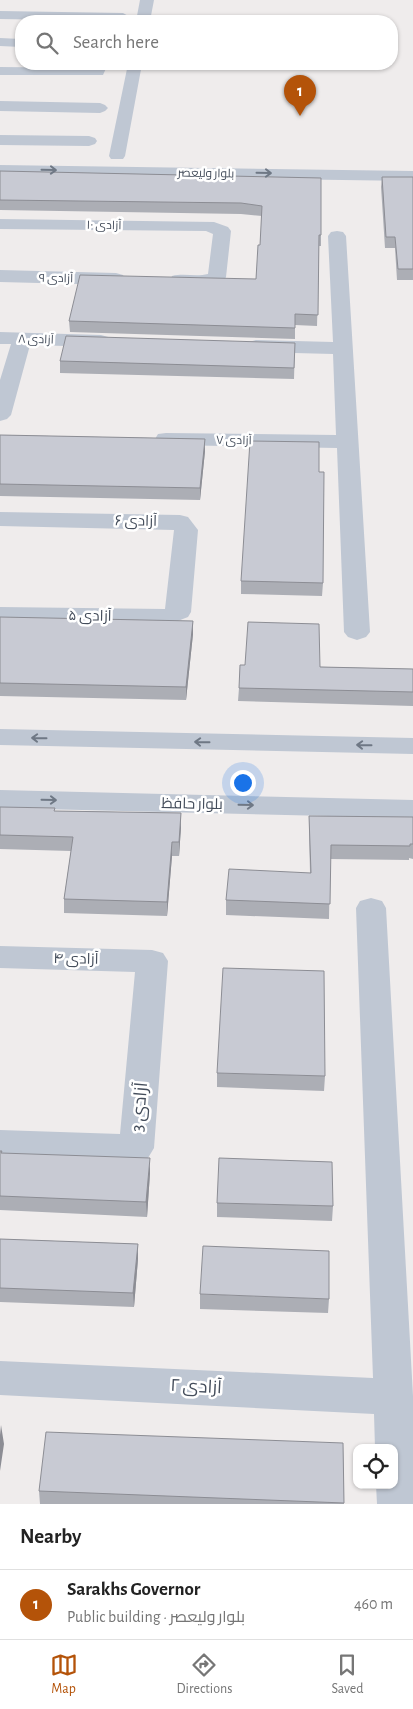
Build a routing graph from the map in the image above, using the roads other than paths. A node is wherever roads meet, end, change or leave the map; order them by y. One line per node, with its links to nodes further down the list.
1 (147, 0): 4 (street)
2 (0, 15): 3 (street)
3 (15, 15)
4 (144, 15)
5 (0, 42): 6 (street)
6 (15, 43)
7 (99, 70): 9 (street)
8 (134, 70): 15 (street)
9 (0, 71)
10 (0, 106): 11 (street)
11 (100, 108)
12 (0, 140): 13 (street)
13 (89, 141)
14 (0, 154): 15 (street, بلوار ولیعصر)
15 (117, 156): 16 (street, بلوار ولیعصر)
16 (413, 161)
17 (0, 170): 18 (street, بلوار ولیعصر, one-way to 18)
18 (413, 176)
19 (0, 224): 23 (street, آزادی ۱۰)
20 (337, 236): 28 (street)
21 (0, 276): 22 (street, آزادی ۹)
22 (134, 279)
23 (163, 280)
24 (0, 338): 25 (street, آزادی ۸)
25 (22, 338): 26 (street, آزادی ۸); 29 (street)
26 (119, 342)
27 (235, 345): 28 (street)
28 (342, 348): 31 (street)
29 (0, 415)
30 (149, 439): 31 (street, آزادی ۷)
31 (347, 442): 35 (street)
32 (0, 519): 33 (street, آزادی ۶)
33 (180, 612): 34 (street, آزادی ۵)
34 (0, 614)
35 (357, 632)
36 (0, 737): 37 (street, one-way to 36)
37 (413, 746)
38 (0, 799): 39 (street, بلوار حافظ, one-way to 39)
39 (413, 809)
40 (371, 908): 45 (street)
41 (0, 957): 42 (street, آزادی ۴)
42 (152, 961): 43 (street, آزادی 3)
43 (0, 1144)
44 (0, 1378): 45 (street, آزادی ۲)
45 (393, 1396): 46 (street)
46 (398, 1504)

